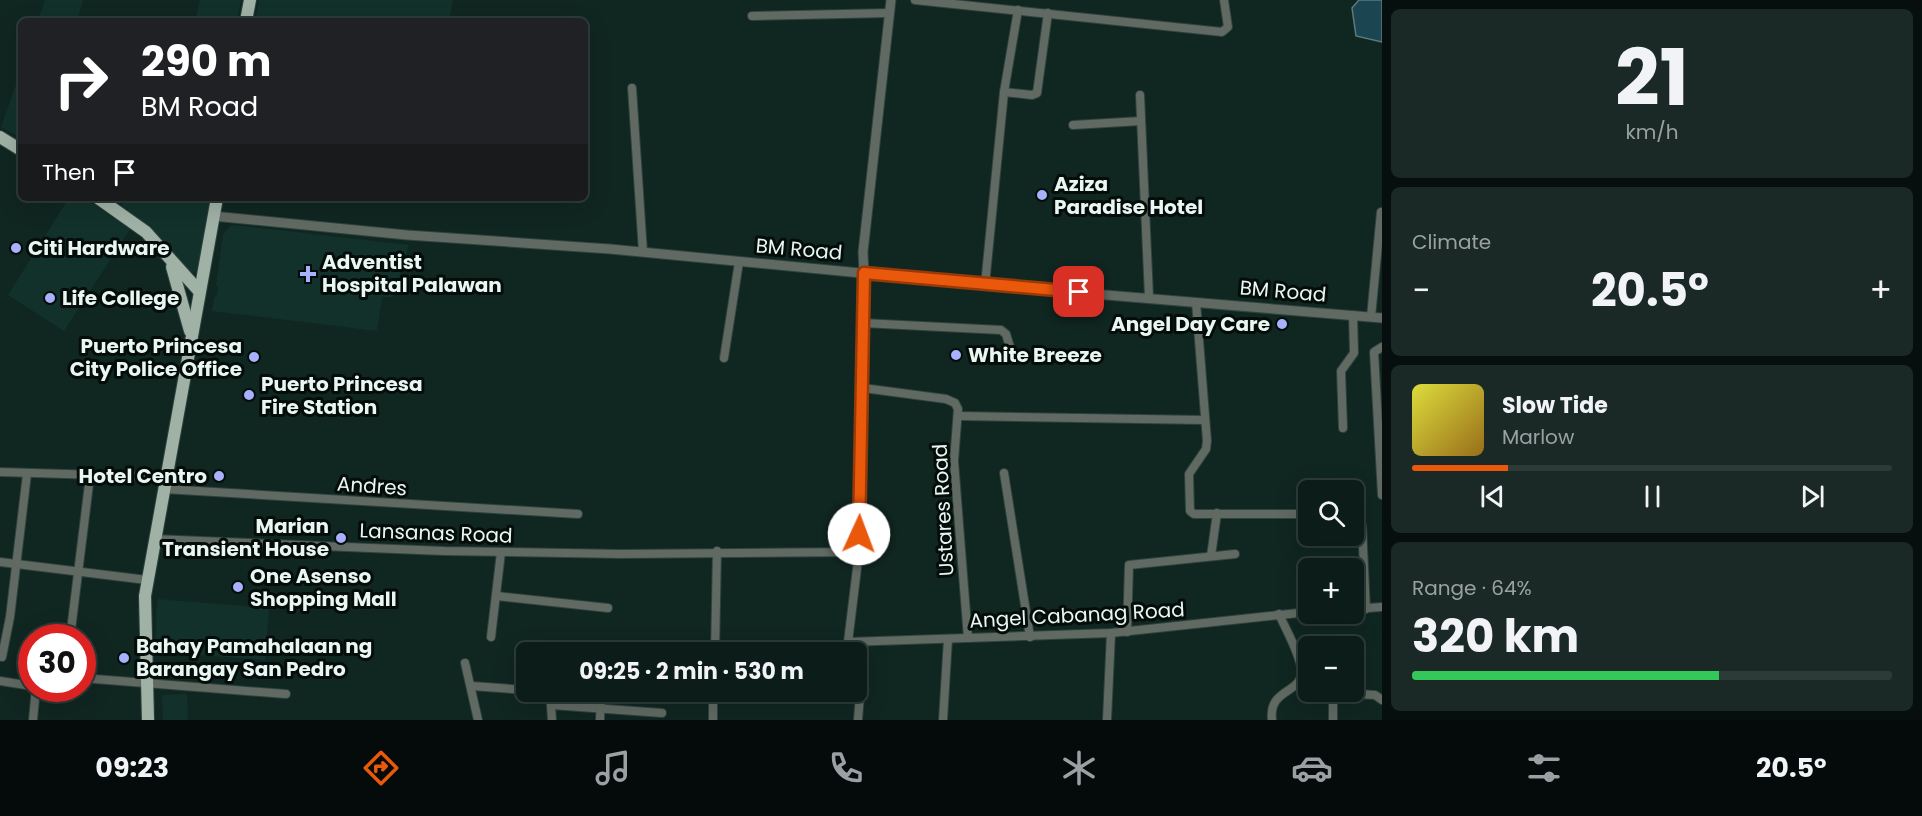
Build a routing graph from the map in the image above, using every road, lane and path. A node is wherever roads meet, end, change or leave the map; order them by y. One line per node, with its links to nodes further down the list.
1 (250, 0): 9 (main road)
2 (891, 0): 6 (street)
3 (915, 0): 5 (street)
4 (1224, 0): 7 (street)
5 (1018, 10): 7 (street); 11 (street)
6 (890, 13): 8 (street); 24 (street)
7 (1048, 14): 11 (street)
8 (752, 16)
9 (247, 18)
10 (632, 88): 21 (street)
11 (1004, 92): 25 (street)
12 (1140, 95): 13 (street)
13 (1142, 121): 14 (street); 27 (street)
14 (1073, 125)
15 (0, 138): 16 (main road)
16 (18, 148)
17 (102, 201): 22 (main road)
18 (216, 201): 20 (main road)
19 (1381, 212): 30 (street)
20 (213, 216): 21 (street, BM Road); 26 (main road)
21 (643, 252): 23 (street, BM Road)
22 (169, 258): 26 (main road); 33 (main road)
23 (740, 262): 24 (street, BM Road); 36 (street)
24 (864, 273): 25 (street, BM Road); 32 (street)
25 (986, 285): 27 (street, BM Road)
26 (200, 291): 33 (main road)
27 (1149, 297): 28 (street, BM Road)
28 (1196, 302): 29 (street, BM Road); 39 (street)
29 (1353, 315): 30 (street, BM Road); 40 (street)
30 (1371, 317): 31 (street, BM Road)
31 (1382, 318)
32 (863, 323): 34 (street); 37 (street)
33 (191, 335): 45 (main road)
34 (1010, 347)
35 (1382, 347): 46 (street)
36 (724, 358)
37 (863, 388): 38 (street, Ustares Road); 54 (street)
38 (959, 416): 39 (street); 71 (street, Ustares Road)
39 (1204, 420): 47 (street)
40 (1343, 428)
41 (0, 472): 43 (street, Andres)
42 (1004, 473): 72 (street)
43 (27, 474): 44 (street, Andres); 58 (street)
44 (90, 476): 45 (street, Andres); 59 (street)
45 (165, 483): 48 (street, Andres); 50 (main road)
46 (1382, 495)
47 (1216, 513): 49 (street); 56 (street)
48 (578, 514)
49 (1298, 514)
50 (154, 539): 53 (street, Lansanas Road); 60 (main road)
51 (1363, 546): 64 (street)
52 (717, 551): 53 (street, Lansanas Road); 54 (street, Lansanas Road); 74 (street)
53 (501, 552): 61 (street)
54 (859, 552): 75 (street, Angel Cabanag Road)
55 (1235, 554): 56 (street)
56 (1211, 556): 68 (street)
57 (0, 562): 58 (street)
58 (17, 564): 59 (street); 77 (street)
59 (79, 572): 60 (street); 67 (street)
60 (147, 580): 81 (main road)
61 (497, 596): 63 (street); 70 (street)
62 (1382, 607): 64 (street)
63 (608, 608)
64 (1366, 609)
65 (1298, 613): 66 (street, Angel Cabanag Road)
66 (1279, 614): 68 (street, Angel Cabanag Road); 105 (street)
67 (72, 624)
68 (1128, 632): 69 (street, Angel Cabanag Road)
69 (1112, 633): 72 (street, Angel Cabanag Road); 104 (street)
70 (491, 637)
71 (968, 638): 72 (street, Angel Cabanag Road); 73 (street, Angel Cabanag Road)
72 (1030, 638)
73 (948, 639): 76 (street, Angel Cabanag Road); 103 (street)
74 (715, 642)
75 (848, 642)
76 (867, 643)
77 (2, 657)
78 (465, 663): 83 (street)
79 (96, 679): 81 (street)
80 (1, 681): 82 (street); 85 (street)
81 (147, 683): 86 (street); 97 (main road)
82 (18, 684)
83 (472, 686): 84 (street); 98 (street)
84 (516, 689)
85 (0, 690)
86 (286, 694)
87 (1382, 700): 106 (street)
88 (35, 702): 96 (street)
89 (552, 702): 93 (street)
90 (601, 702): 94 (street)
91 (713, 702): 101 (street)
92 (859, 702): 102 (street)
93 (552, 705): 94 (street); 99 (street)
94 (601, 708): 95 (street); 100 (street)
95 (662, 713)
96 (33, 720)
97 (148, 720)
98 (478, 720)
99 (552, 720)
100 (600, 720)
101 (712, 720)
102 (858, 720)
103 (943, 720)
104 (1107, 720)
105 (1272, 720)
106 (1333, 720)

